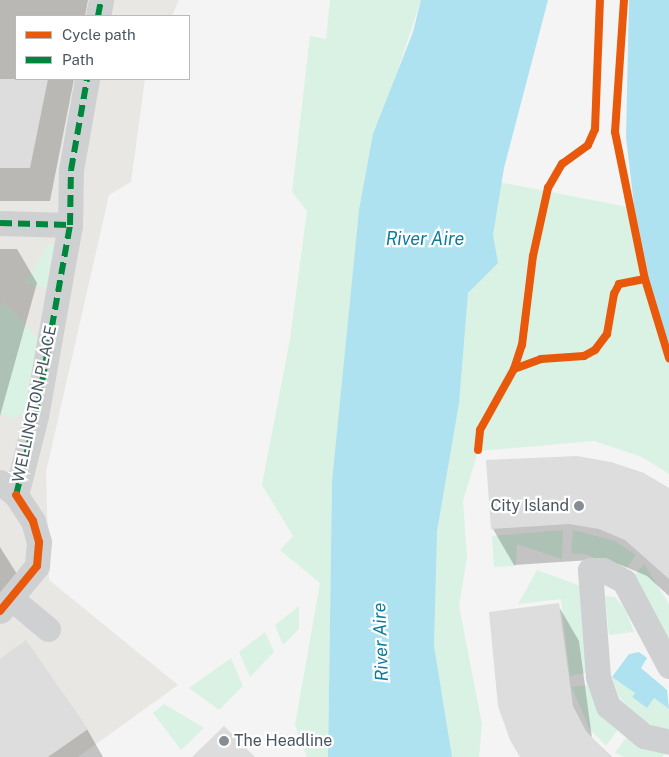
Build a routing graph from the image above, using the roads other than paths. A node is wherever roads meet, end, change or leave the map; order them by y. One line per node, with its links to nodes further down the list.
1 (101, 0): 2 (street)
2 (98, 15)
3 (87, 80): 5 (street, WELLINGTON PLACE)
4 (0, 223): 5 (street)
5 (70, 225): 6 (street, WELLINGTON PLACE)
6 (8, 489): 7 (street, WELLINGTON PLACE)
7 (6, 605): 8 (street, WELLINGTON PLACE)
8 (48, 629)
9 (669, 666): 10 (street)
10 (669, 742)

